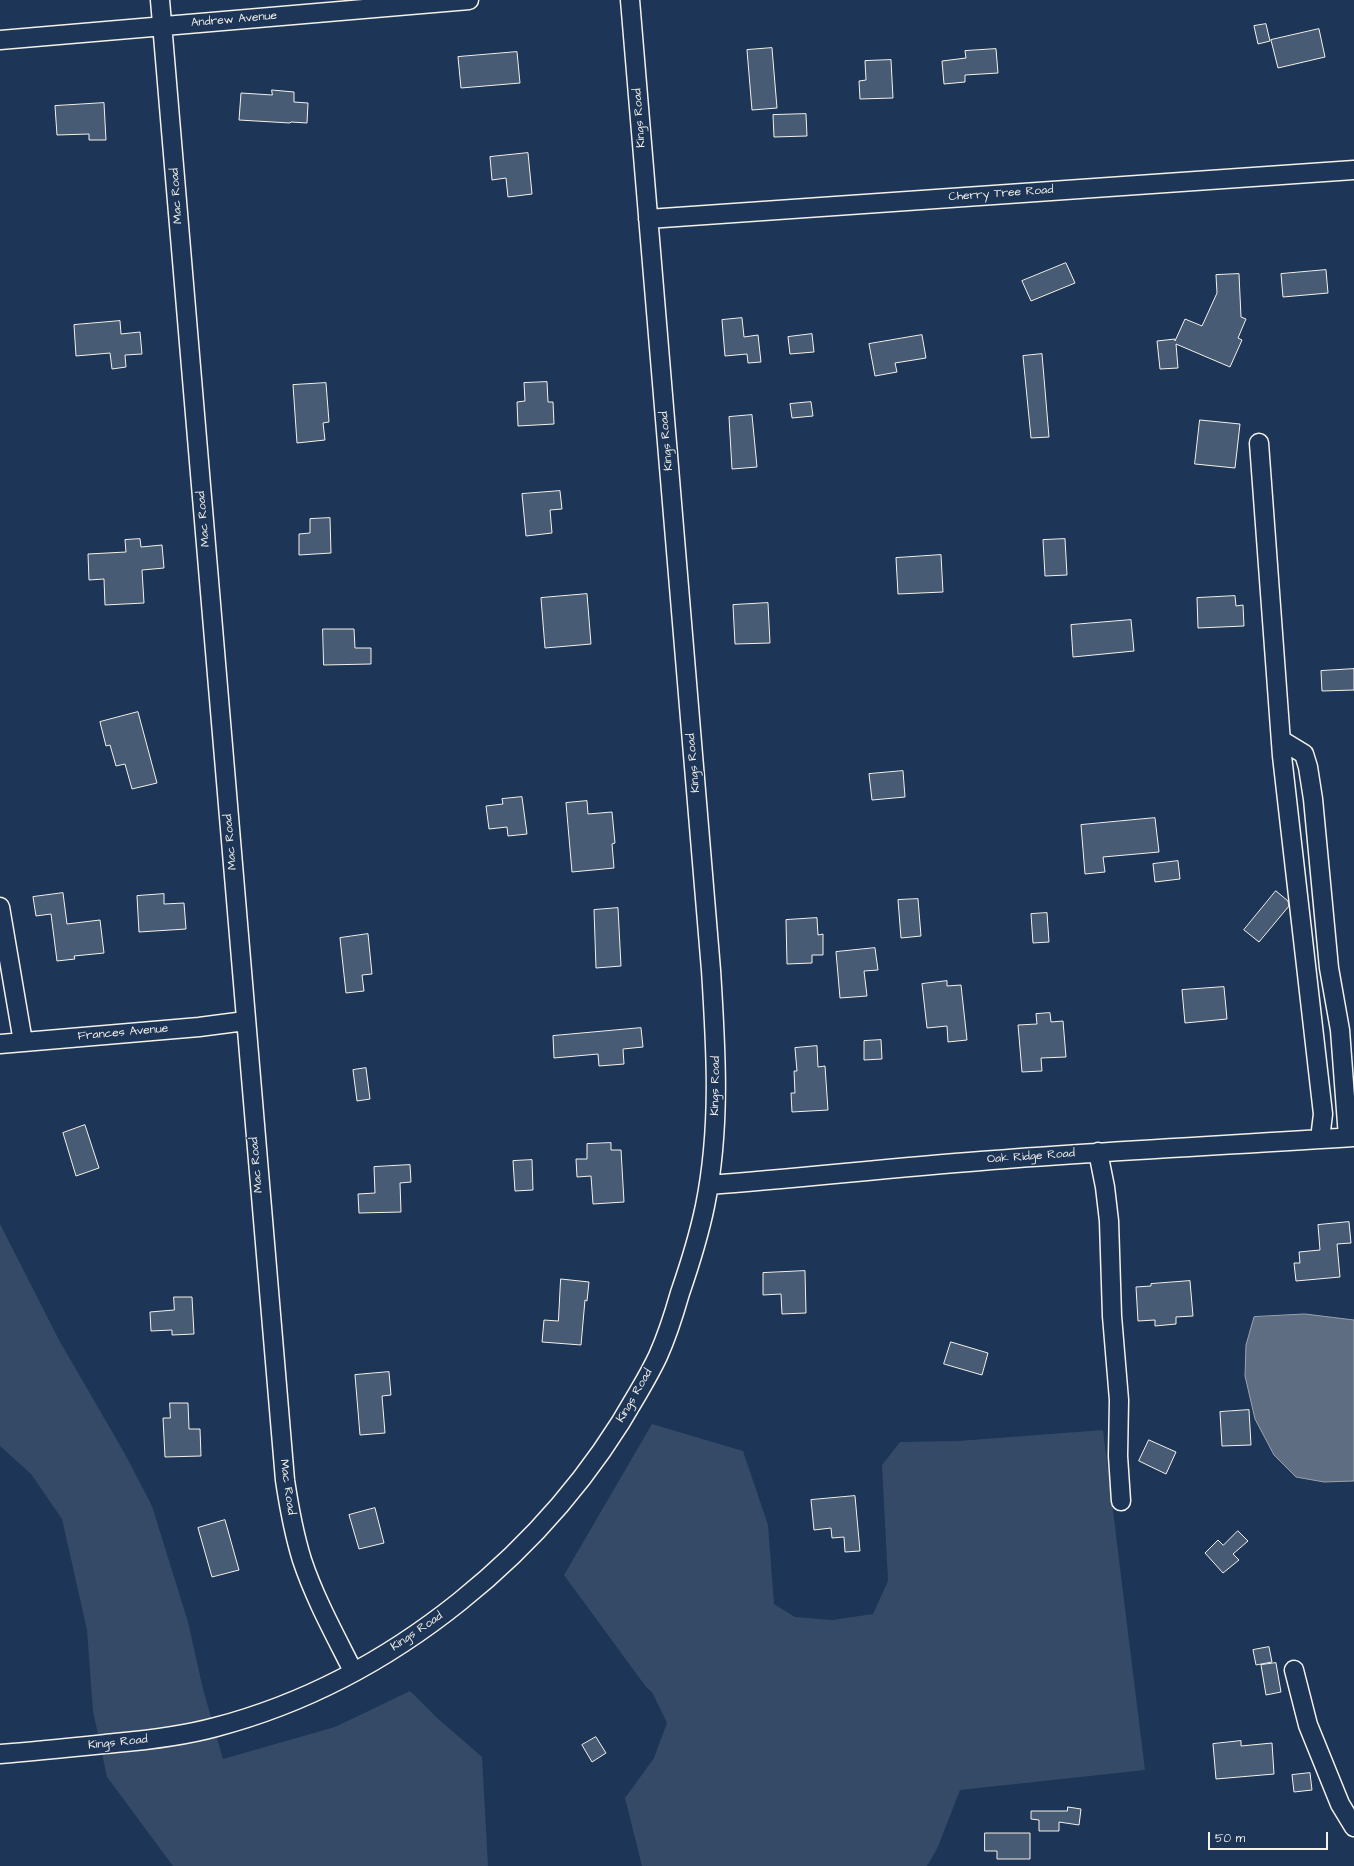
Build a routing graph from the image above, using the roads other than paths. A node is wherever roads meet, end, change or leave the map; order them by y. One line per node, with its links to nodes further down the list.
1 (160, 0): 4 (street, Mac Road)
2 (469, 0): 4 (street, Andrew Avenue)
3 (630, 0): 7 (street, Kings Road)
4 (161, 27): 5 (street, Andrew Avenue); 11 (street, Mac Road)
5 (0, 40)
6 (1354, 170): 7 (street, Cherry Tree Road)
7 (648, 219): 17 (street, Kings Road)
8 (1259, 443): 9 (street)
9 (1281, 740): 14 (street); 15 (street)
10 (0, 907): 12 (street)
11 (245, 1021): 12 (street, Frances Avenue); 20 (street, Mac Road)
12 (23, 1042): 13 (street, Frances Avenue)
13 (0, 1044)
14 (1351, 1137): 15 (street, Oak Ridge Road)
15 (1320, 1139): 16 (street, Oak Ridge Road)
16 (1098, 1152): 17 (street, Oak Ridge Road); 18 (street)
17 (709, 1185): 20 (street, Kings Road)
18 (1121, 1500)
19 (1294, 1670): 22 (street)
20 (353, 1671): 21 (street, Kings Road)
21 (0, 1754)
22 (1354, 1827)

